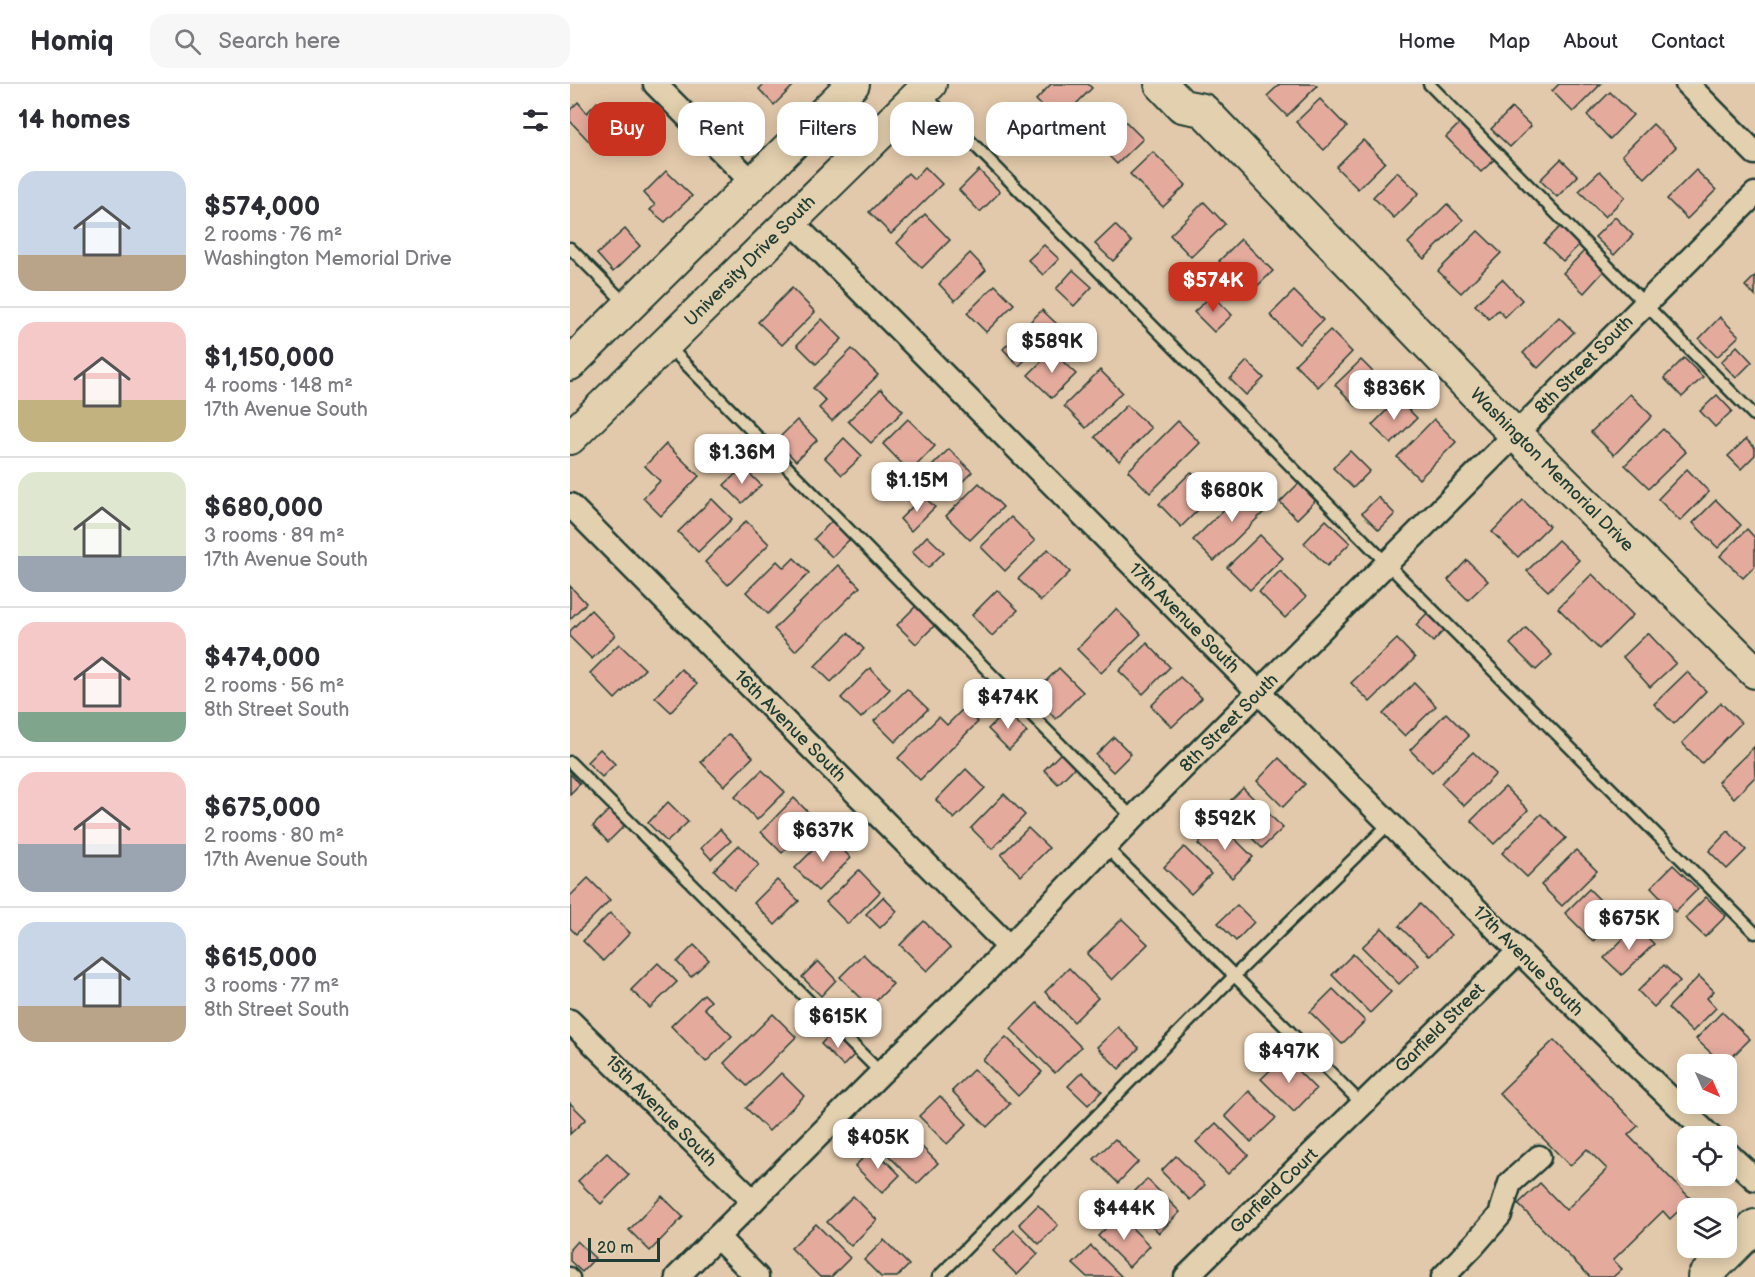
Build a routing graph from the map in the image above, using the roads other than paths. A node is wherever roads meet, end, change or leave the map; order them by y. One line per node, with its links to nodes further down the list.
1 (655, 84): 9 (street)
2 (853, 84): 9 (street)
3 (1161, 84): 7 (street, Washington Memorial Drive)
4 (1429, 84): 13 (lane)
5 (1687, 84): 8 (street)
6 (926, 88): 11 (street, University Drive South); 21 (lane)
7 (1202, 97): 18 (street, Washington Memorial Drive)
8 (1755, 153)
9 (753, 183): 14 (street)
10 (1755, 194): 13 (street, 8th Street South)
11 (790, 221): 15 (street, University Drive South); 23 (street, 17th Avenue South)
12 (570, 248): 14 (lane)
13 (1645, 304): 17 (lane); 18 (street, 8th Street South)
14 (628, 306): 16 (street)
15 (666, 344): 19 (street, University Drive South); 25 (lane)
16 (570, 364)
17 (1755, 416)
18 (1515, 435): 21 (street, 8th Street South); 22 (street, Washington Memorial Drive)
19 (570, 438)
20 (570, 506): 29 (street, 16th Avenue South)
21 (1387, 564): 23 (street, 8th Street South); 28 (lane)
22 (1755, 672)
23 (1259, 693): 25 (street, 8th Street South); 26 (street, 17th Avenue South)
24 (570, 762): 33 (lane)
25 (1133, 818): 27 (street, 8th Street South)
26 (1389, 824): 30 (street, 17th Avenue South); 31 (lane)
27 (1106, 847): 29 (street, 8th Street South); 31 (lane)
28 (1755, 933)
29 (1009, 947): 33 (street, 8th Street South)
30 (1518, 952): 34 (street, Garfield Street); 35 (street, 17th Avenue South)
31 (1233, 977): 34 (lane); 46 (lane)
32 (570, 1021): 39 (street, 15th Avenue South)
33 (881, 1073): 39 (street, 8th Street South)
34 (1363, 1106): 47 (street, Garfield Court)
35 (1699, 1126)
36 (1539, 1157): 48 (street)
37 (1737, 1162): 38 (street)
38 (1755, 1179)
39 (753, 1201): 41 (street, 8th Street South)
40 (1755, 1226): 49 (street)
41 (717, 1237): 44 (street, 8th Street South); 45 (street)
42 (570, 1274): 43 (lane)
43 (574, 1277)
44 (677, 1277)
45 (757, 1277)
46 (938, 1277)
47 (1186, 1277)
48 (1443, 1277)
49 (1704, 1277)

